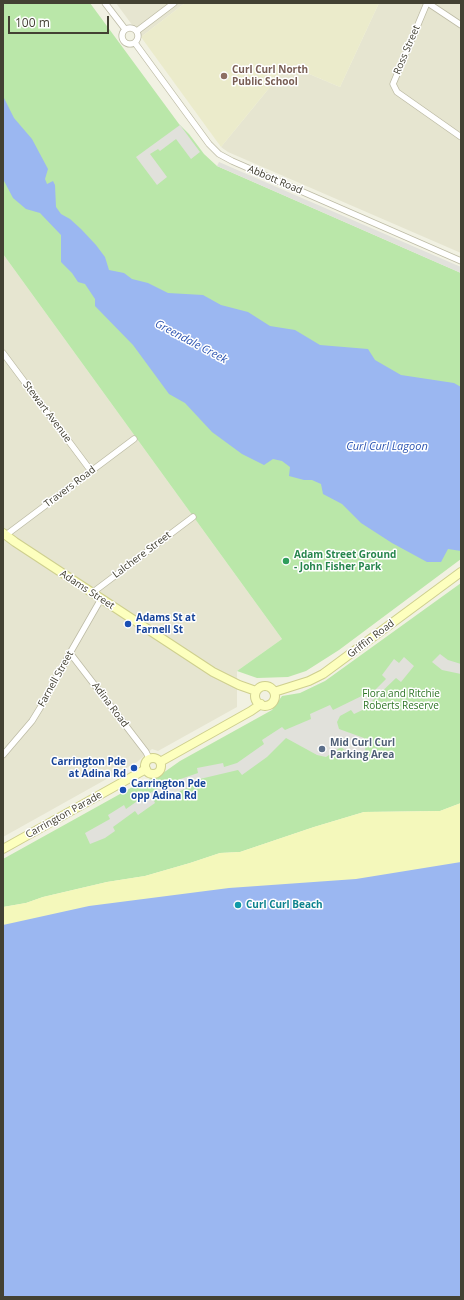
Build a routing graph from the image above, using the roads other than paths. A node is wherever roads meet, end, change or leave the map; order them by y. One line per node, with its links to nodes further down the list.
1 (105, 3): 5 (street, Abbott Road)
2 (174, 3): 6 (street)
3 (428, 3): 4 (street); 8 (street, Ross Street)
4 (461, 25)
5 (125, 29): 6 (street); 7 (street, Abbott Road)
6 (136, 31): 7 (street)
7 (135, 43): 9 (street, Abbott Road)
8 (461, 137)
9 (461, 260)
10 (3, 353): 12 (street, Stewart Avenue)
11 (134, 438): 12 (street, Travers Road)
12 (91, 471): 14 (street, Travers Road)
13 (193, 517): 16 (street, Lalchere Street)
14 (4, 534): 16 (main road, Adams Street)
15 (461, 572): 20 (main road, Griffin Road)
16 (92, 593): 17 (main road, Adams Street)
17 (101, 599): 18 (street, Farnell Street); 19 (main road, Adams Street)
18 (70, 653): 22 (street, Farnell Street); 23 (street, Adina Road)
19 (256, 691): 20 (main road); 21 (main road)
20 (274, 692): 21 (main road)
21 (260, 704): 24 (main road)
22 (3, 755)
23 (149, 758): 24 (main road); 25 (main road)
24 (160, 762): 25 (main road)
25 (146, 769): 26 (main road, Carrington Parade)
26 (3, 849)

